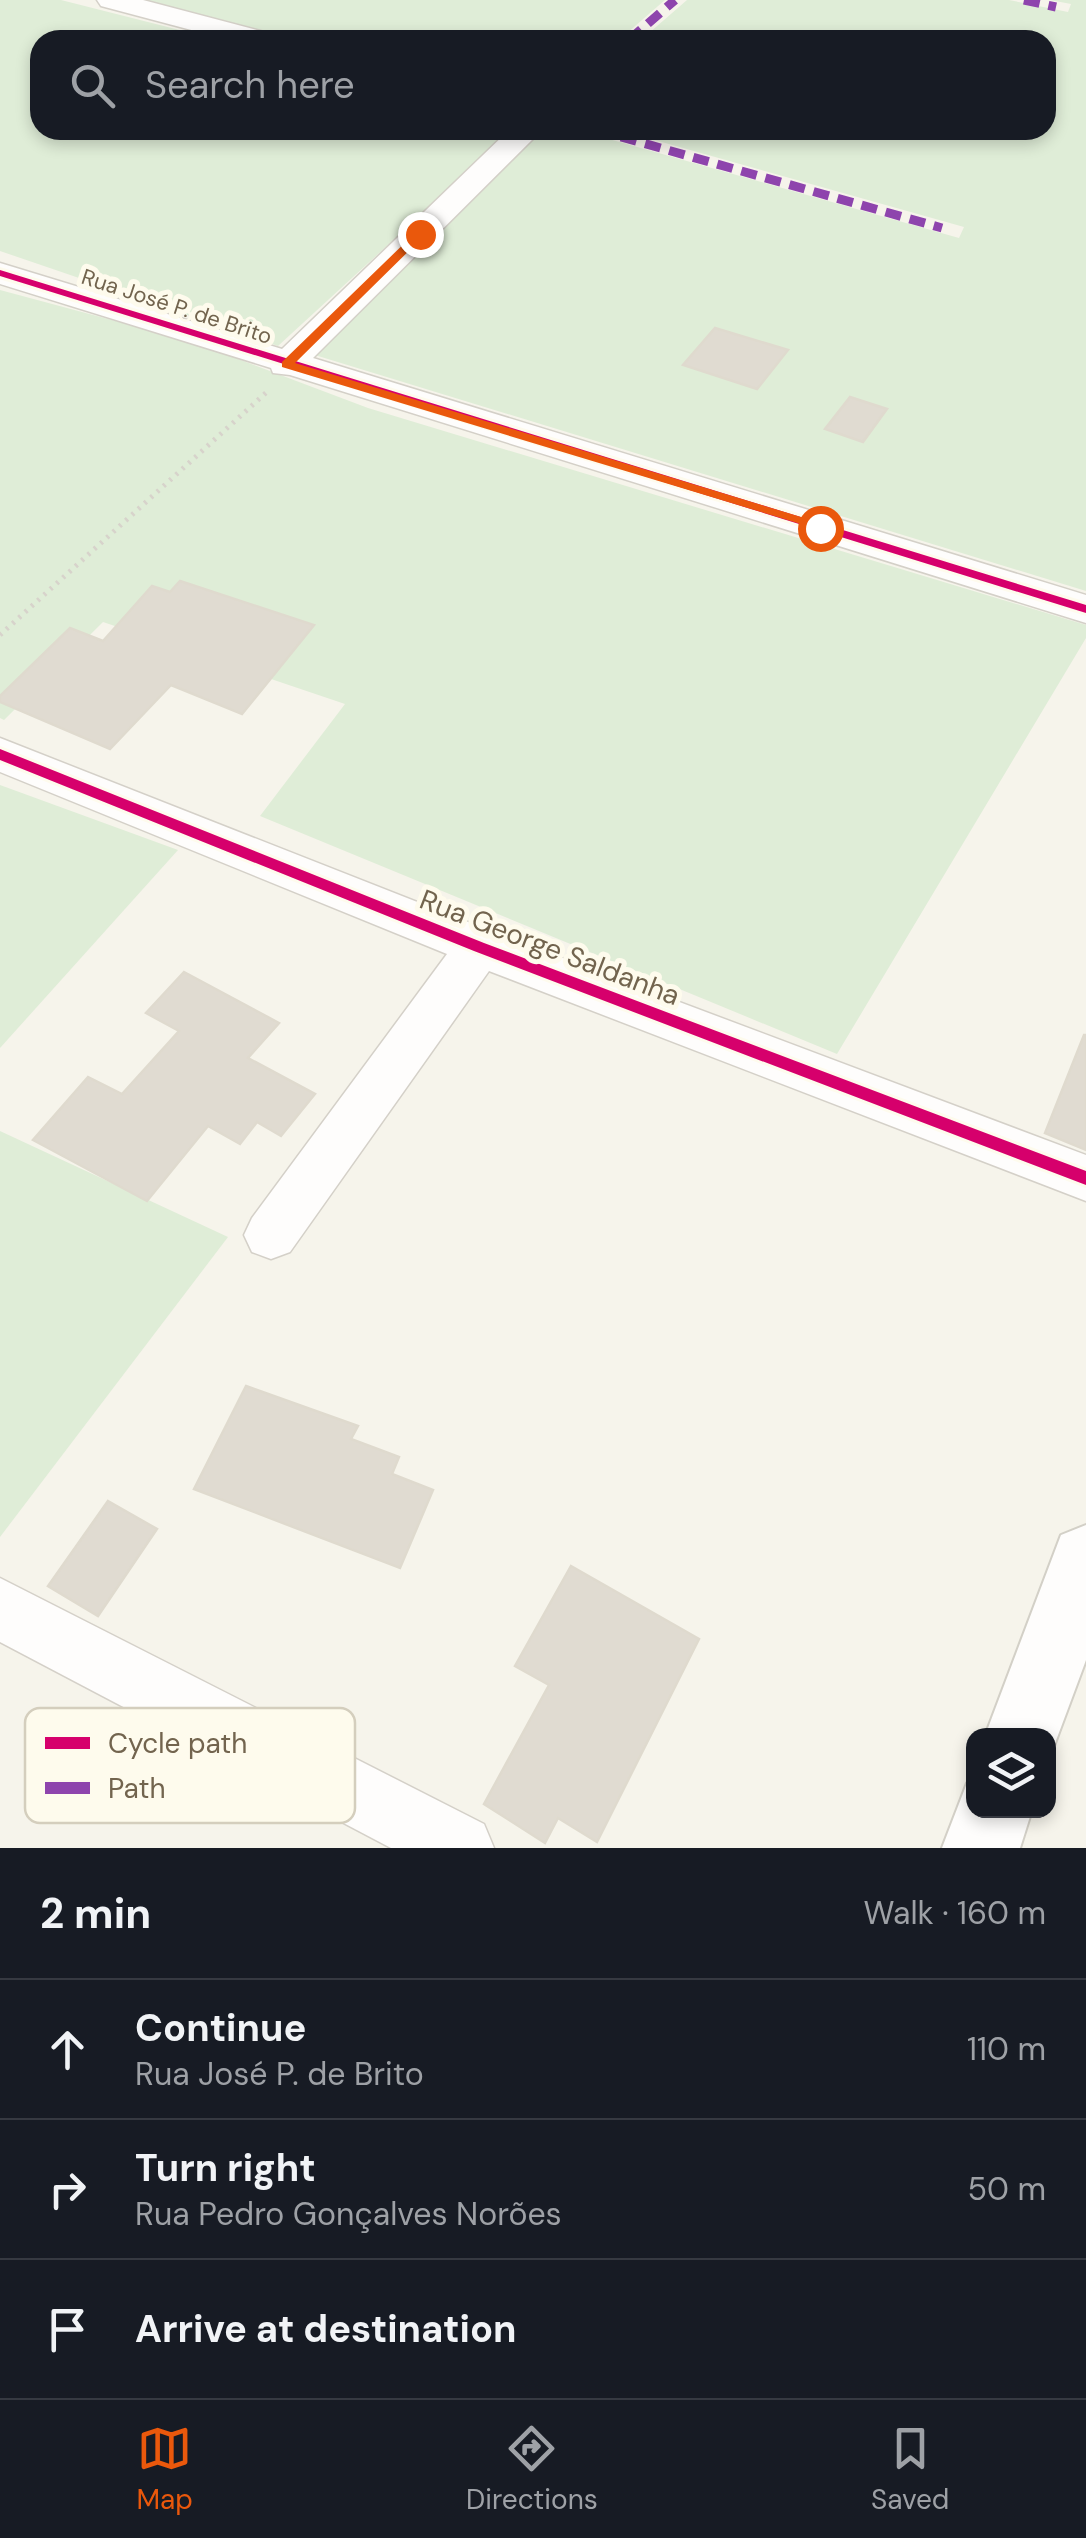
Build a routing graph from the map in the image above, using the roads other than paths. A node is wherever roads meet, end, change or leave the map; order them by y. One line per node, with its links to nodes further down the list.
1 (111, 0): 2 (street)
2 (224, 30)
3 (517, 140): 5 (street)
4 (0, 273): 5 (street, Rua José P. de Brito)
5 (286, 364): 6 (street, Rua José P. de Brito)
6 (1086, 609)
7 (0, 754): 8 (street, Rua George Saldanha)
8 (479, 948): 9 (street, Rua George Saldanha); 10 (street)
9 (1086, 1178)
10 (271, 1235)
11 (1086, 1560): 14 (street)
12 (0, 1610): 13 (street)
13 (189, 1708)
14 (1025, 1728)
15 (355, 1794): 17 (street)
16 (991, 1818): 18 (street)
17 (460, 1848)
18 (981, 1848)

